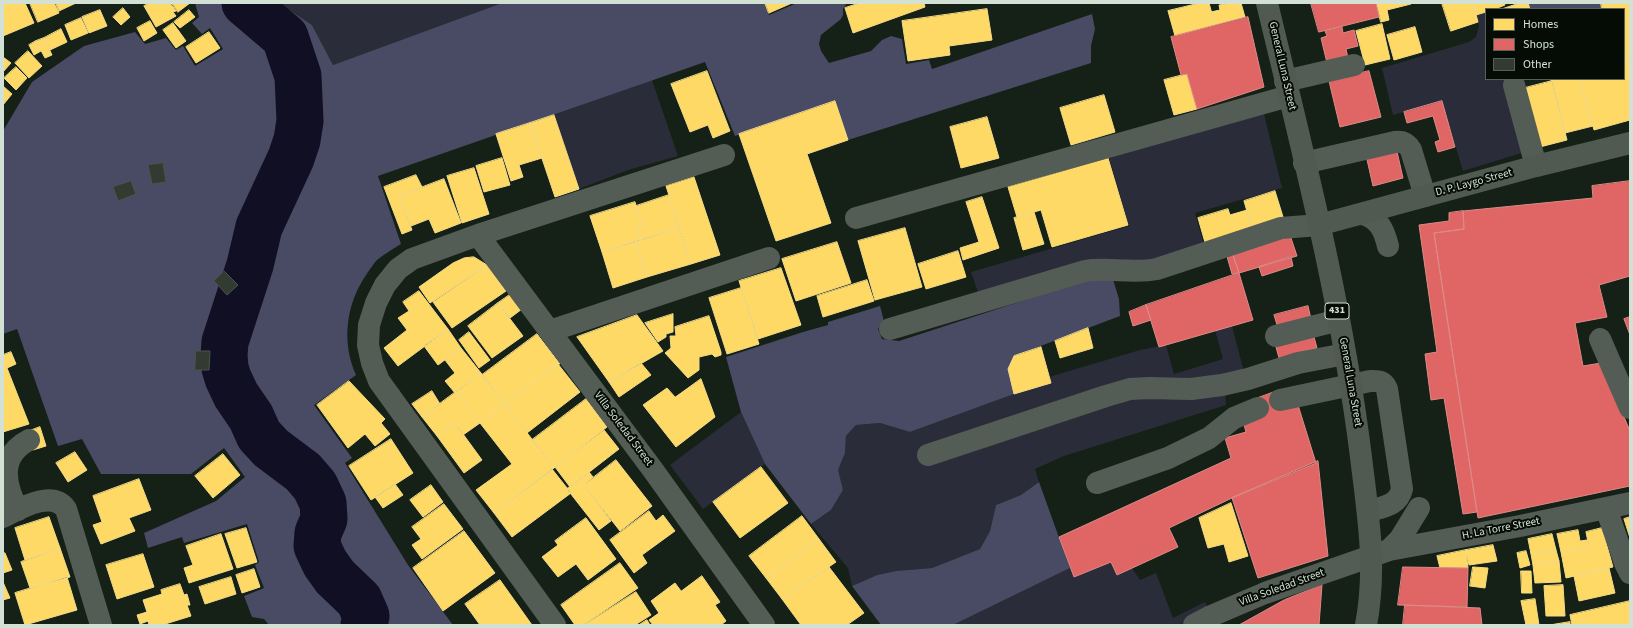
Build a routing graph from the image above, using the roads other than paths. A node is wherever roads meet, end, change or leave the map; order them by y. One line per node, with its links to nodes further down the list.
1 (1267, 3): 4 (main road, General Luna Street / 431)
2 (1354, 65): 4 (street)
3 (1514, 85): 8 (street)
4 (1287, 89): 7 (main road, General Luna Street / 431); 11 (street)
5 (1630, 143): 8 (main road, D. P. Laygo Street)
6 (724, 155): 13 (street)
7 (1304, 163): 9 (street); 12 (main road, General Luna Street / 431)
8 (1536, 166): 9 (main road, D. P. Laygo Street)
9 (1425, 196): 10 (main road, D. P. Laygo Street)
10 (1362, 214): 12 (main road, D. P. Laygo Street); 14 (street)
11 (856, 218)
12 (1319, 225): 16 (main road, General Luna Street / 431); 17 (street)
13 (478, 235): 18 (street, Villa Soledad Street); 39 (street)
14 (1388, 246)
15 (769, 258): 18 (street)
16 (1339, 320): 19 (street); 21 (main road, General Luna Street / 431)
17 (890, 330)
18 (550, 331): 37 (street, Villa Soledad Street)
19 (1276, 336)
20 (1600, 338): 25 (street)
21 (1345, 354): 22 (main road, General Luna Street / 431); 27 (street)
22 (1351, 385): 23 (street); 33 (main road, General Luna Street / 431); 33 (street)
23 (1280, 400)
24 (1258, 408): 29 (street)
25 (1630, 408)
26 (29, 440): 28 (street)
27 (928, 455)
28 (3, 464): 34 (street)
29 (1097, 483)
30 (1630, 503): 32 (street, H. La Torre Street)
31 (1419, 508): 35 (street)
32 (1606, 508): 35 (street, H. La Torre Street); 36 (street)
33 (1368, 511): 35 (main road, General Luna Street / 431)
34 (10, 513): 38 (street)
35 (1380, 553): 40 (street, Villa Soledad Street); 41 (main road, General Luna Street / 431)
36 (1630, 573)
37 (762, 624)
38 (101, 625)
39 (555, 625)
40 (1194, 625)
41 (1366, 625)

